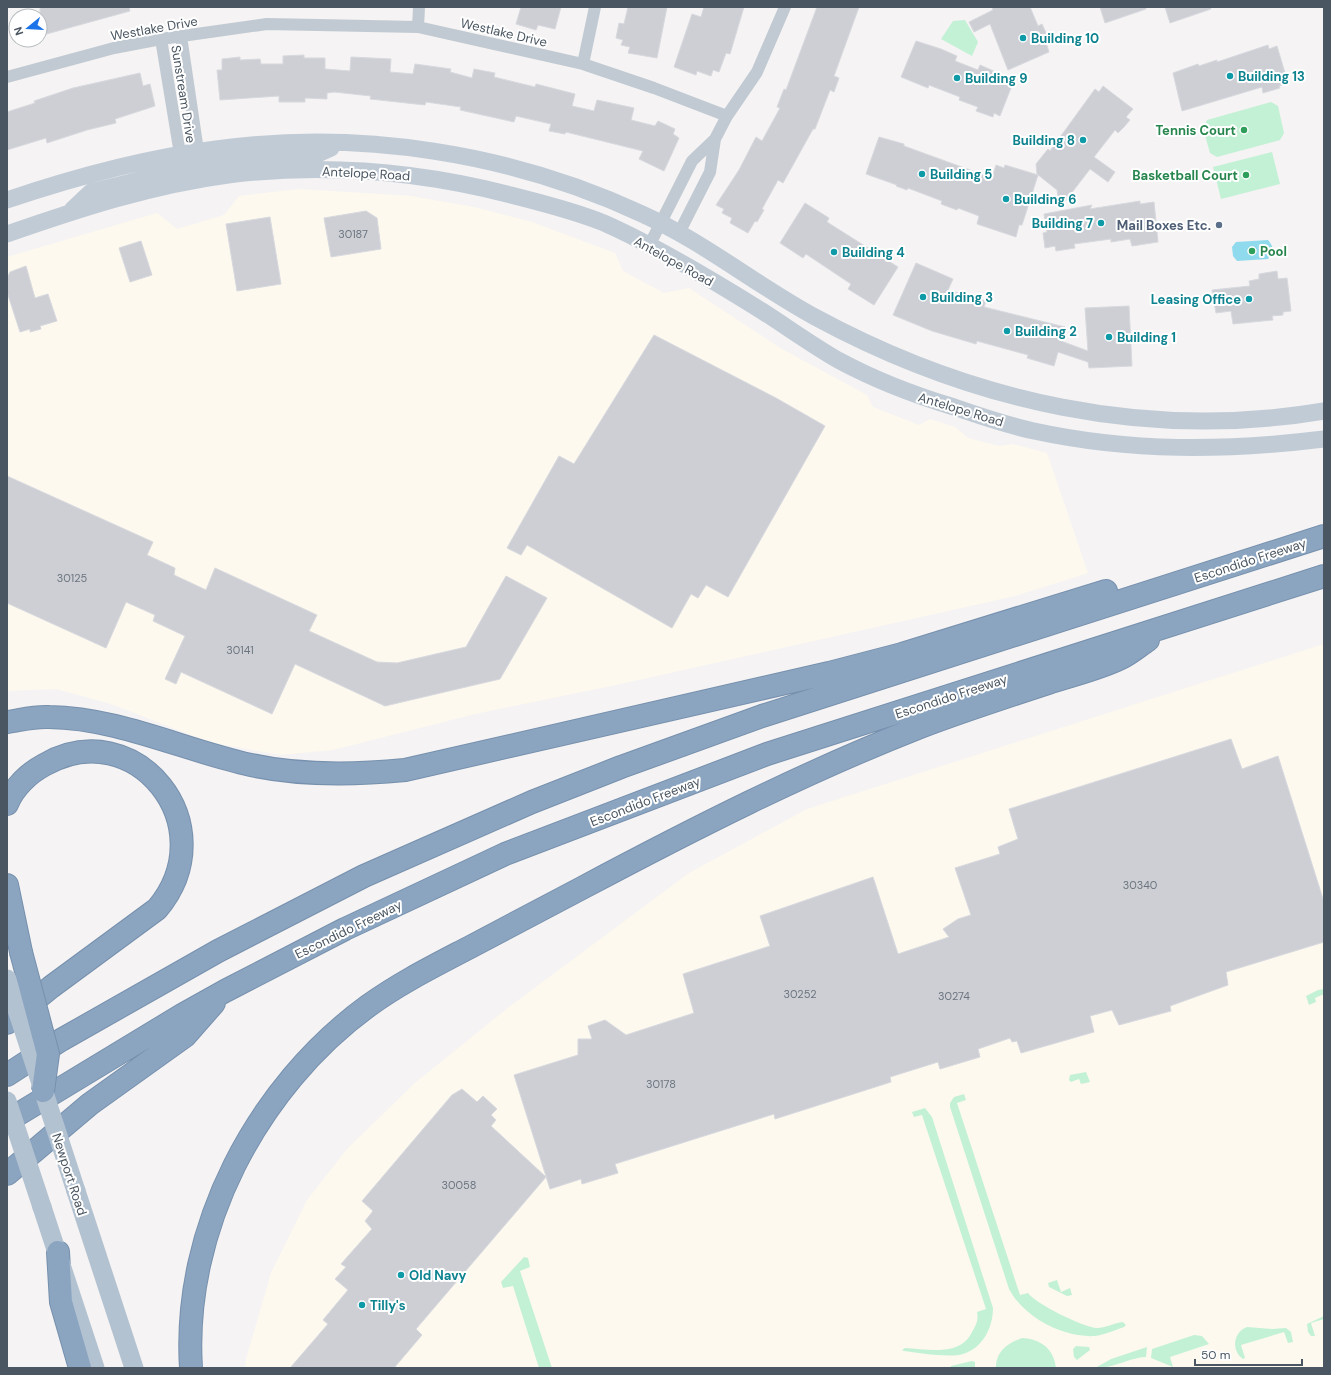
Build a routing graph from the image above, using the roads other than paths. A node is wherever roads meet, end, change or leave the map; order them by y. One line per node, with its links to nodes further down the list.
1 (419, 7): 4 (street)
2 (595, 7): 7 (street)
3 (786, 7): 9 (street)
4 (418, 27): 5 (street, Westlake Drive); 7 (street, Westlake Drive)
5 (181, 36): 6 (street, Westlake Drive); 12 (street, Sunstream Drive)
6 (161, 39): 8 (street, Westlake Drive); 13 (street, Sunstream Drive)
7 (583, 64): 9 (street, Westlake Drive)
8 (7, 77)
9 (726, 116): 10 (street)
10 (715, 139): 17 (street); 18 (street)
11 (341, 143): 12 (main road, Antelope Road); 14 (main road); 17 (main road, Antelope Road)
12 (198, 151): 13 (main road, Antelope Road); 16 (main road)
13 (180, 154): 15 (main road, Antelope Road)
14 (186, 183): 16 (main road, Antelope Road); 20 (main road, Antelope Road)
15 (7, 200)
16 (69, 212): 19 (main road, Antelope Road)
17 (661, 223): 18 (main road, Antelope Road); 20 (street)
18 (679, 233): 21 (main road, Antelope Road)
19 (7, 234)
20 (649, 246): 22 (main road, Antelope Road)
21 (1324, 411)
22 (1324, 439)
23 (1324, 536): 25 (highway, Escondido Freeway)
24 (1324, 576): 26 (highway, Escondido Freeway)
25 (1182, 582): 27 (highway); 33 (highway, Escondido Freeway)
26 (1169, 626): 31 (highway, Escondido Freeway); 42 (highway)
27 (7, 722)
28 (7, 804): 32 (highway)
29 (7, 885): 34 (highway, bridge)
30 (7, 979): 34 (main road, Newport Road, bridge)
31 (225, 991): 36 (highway, Escondido Freeway); 37 (highway)
32 (7, 1022)
33 (7, 1075)
34 (43, 1091): 41 (main road, Newport Road, bridge)
35 (7, 1101): 38 (main road, bridge)
36 (7, 1121)
37 (7, 1174)
38 (58, 1252): 39 (highway); 40 (main road)
39 (80, 1368)
40 (94, 1368)
41 (134, 1368)
42 (191, 1368)

